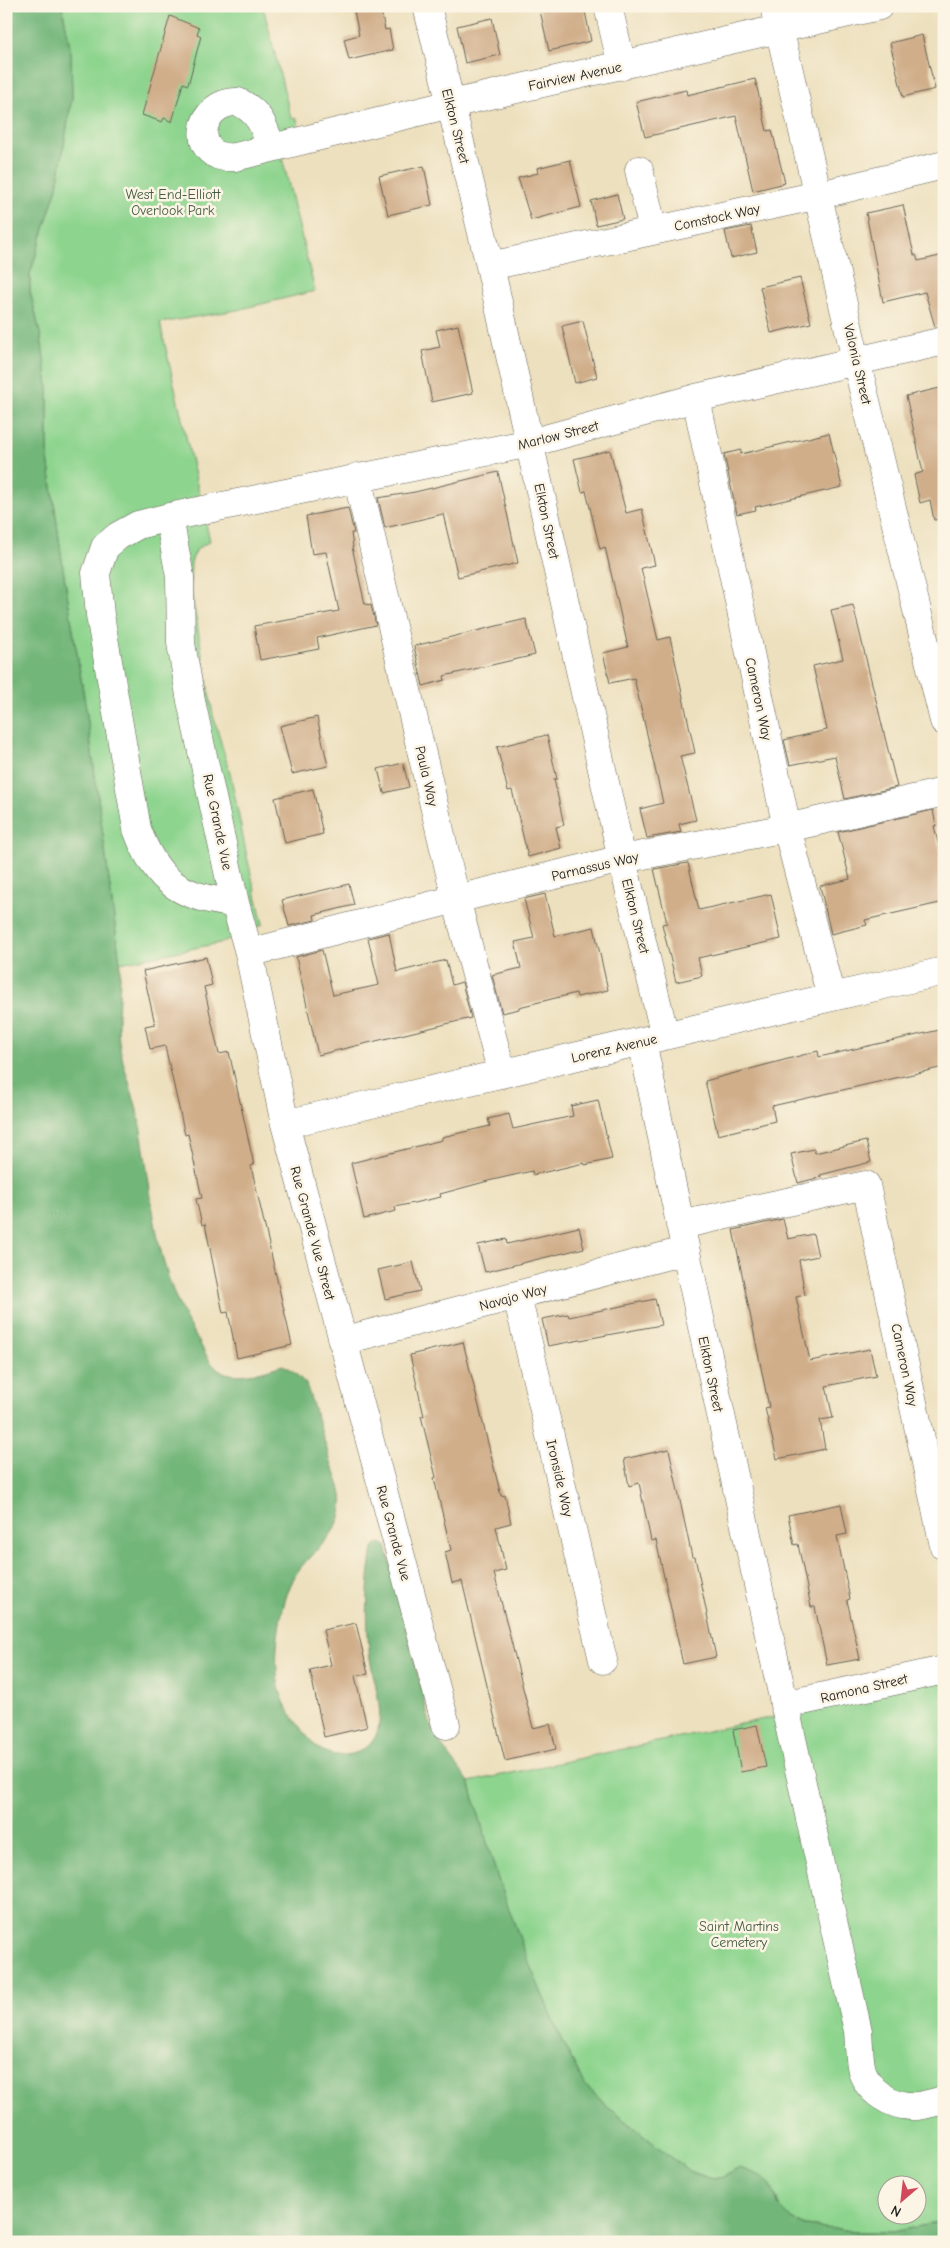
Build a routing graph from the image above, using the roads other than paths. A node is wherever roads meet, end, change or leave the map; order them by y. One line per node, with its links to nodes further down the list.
1 (427, 6): 6 (street, Elkton Street)
2 (608, 6): 5 (street)
3 (879, 6): 4 (street, Fairview Avenue)
4 (776, 18): 5 (street, Fairview Avenue); 10 (street, Valonia Street)
5 (622, 66): 6 (street, Fairview Avenue)
6 (451, 104): 7 (street, Fairview Avenue); 12 (street, Elkton Street)
7 (271, 147)
8 (944, 165): 10 (street, Comstock Way)
9 (638, 170): 11 (street)
10 (819, 196): 11 (street, Comstock Way); 14 (street, Valonia Street)
11 (653, 230): 12 (street, Comstock Way)
12 (490, 266): 16 (street, Elkton Street)
13 (944, 341): 14 (street, Marlow Street)
14 (856, 360): 15 (street, Marlow Street); 19 (street, Valonia Street)
15 (696, 398): 16 (street, Marlow Street); 21 (street, Cameron Way)
16 (530, 443): 17 (street, Marlow Street); 22 (street, Elkton Street)
17 (358, 477): 18 (street, Marlow Street); 23 (street, Paula Way)
18 (169, 517): 24 (street, Rue Grande Vue); 24 (street, Marlow Street)
19 (944, 721)
20 (944, 792): 21 (street, Parnassus Way)
21 (787, 828): 22 (street, Parnassus Way); 27 (street, Cameron Way)
22 (622, 859): 23 (street, Parnassus Way); 28 (street, Elkton Street)
23 (456, 899): 25 (street, Parnassus Way); 29 (street, Paula Way)
24 (235, 903): 25 (street, Rue Grande Vue)
25 (249, 953): 30 (street, Rue Grande Vue)
26 (944, 971): 27 (street, Lorenz Avenue)
27 (832, 997): 28 (street, Lorenz Avenue)
28 (654, 1039): 29 (street, Lorenz Avenue); 32 (street, Elkton Street)
29 (502, 1074): 30 (street, Lorenz Avenue)
30 (285, 1124): 34 (street, Rue Grande Vue Street)
31 (866, 1185): 32 (street, Navajo Way); 35 (street, Cameron Way)
32 (682, 1238): 33 (street, Navajo Way); 38 (street, Elkton Street)
33 (517, 1296): 34 (street, Navajo Way); 36 (street, Ironside Way)
34 (342, 1341): 39 (street, Rue Grande Vue)
35 (944, 1546)
36 (603, 1660)
37 (944, 1670): 38 (street, Ramona Street)
38 (784, 1706): 40 (street, Elkton Street)
39 (446, 1725)
40 (944, 2100)

